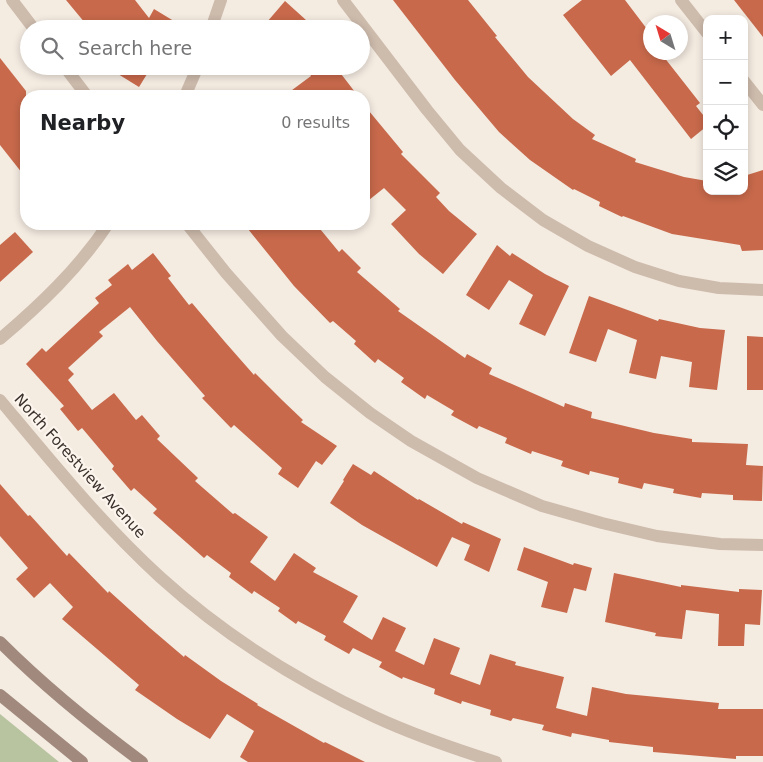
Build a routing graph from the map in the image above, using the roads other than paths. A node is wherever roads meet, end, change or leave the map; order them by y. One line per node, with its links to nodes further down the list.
1 (12, 0): 5 (street)
2 (221, 0): 6 (street)
3 (343, 0): 7 (street)
4 (681, 0): 8 (street)
5 (27, 20)
6 (214, 20)
7 (358, 20)
8 (703, 28)
9 (370, 35): 18 (street)
10 (71, 75): 13 (street)
11 (194, 75): 14 (street)
12 (748, 86): 15 (street)
13 (82, 90)
14 (188, 90)
15 (763, 105)
16 (104, 230): 19 (street)
17 (192, 230): 21 (street)
18 (763, 290)
19 (0, 339)
20 (0, 400): 26 (street, North Forestview Avenue)
21 (763, 545)
22 (0, 642): 25 (main road)
23 (0, 695): 24 (main road)
24 (82, 762)
25 (142, 762)
26 (496, 762)

